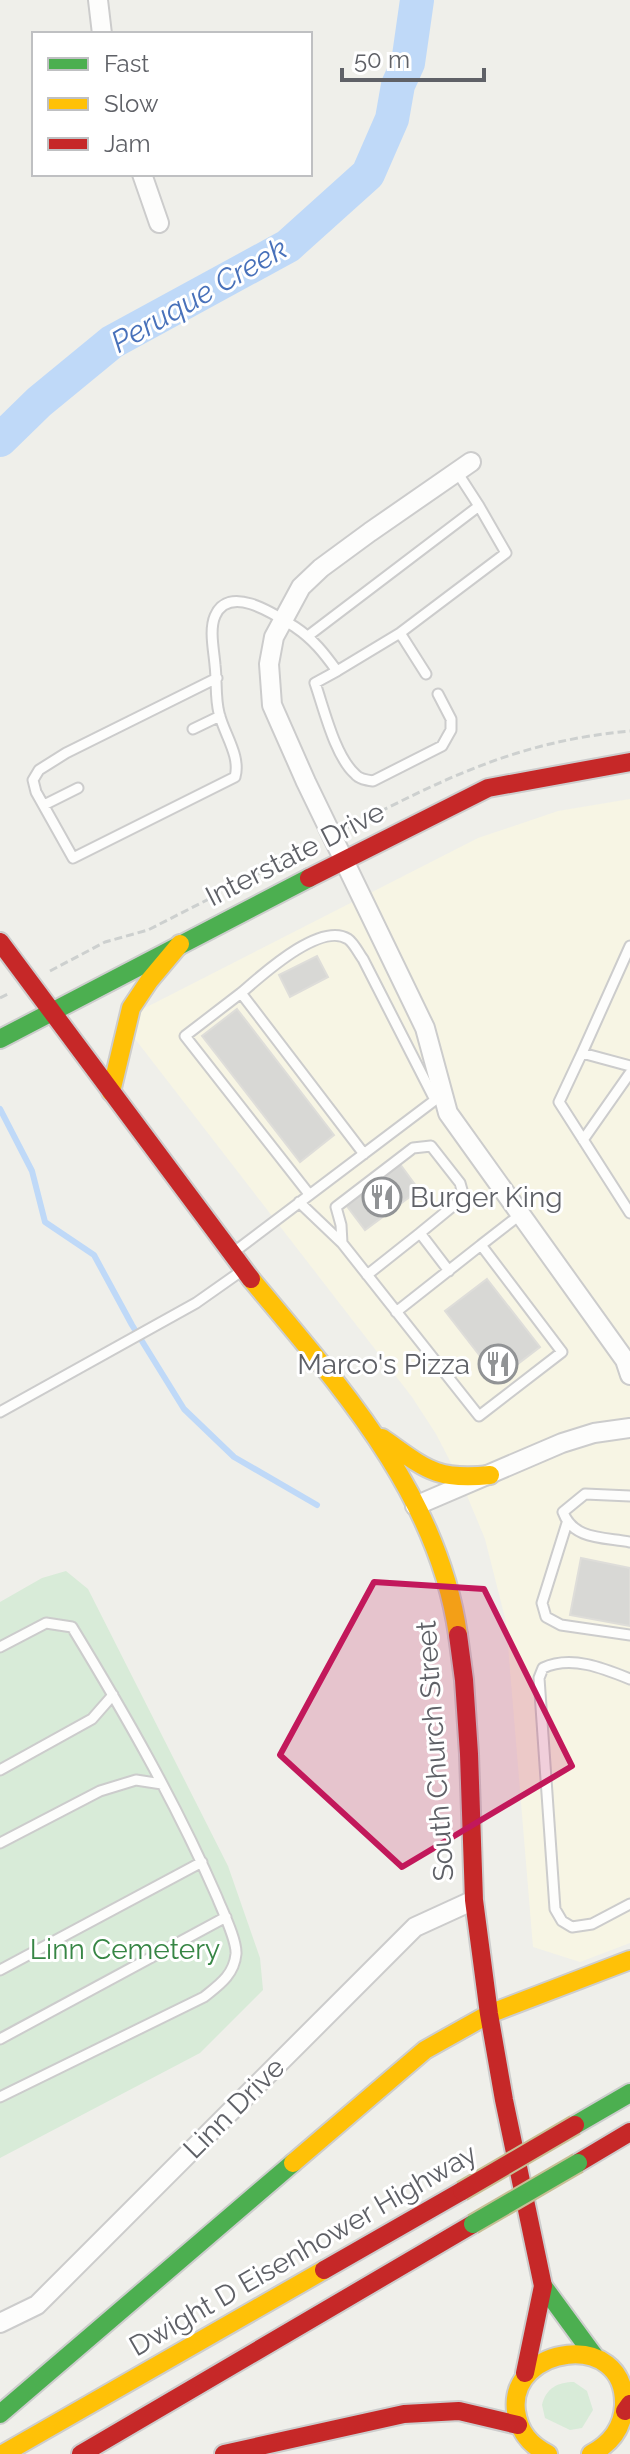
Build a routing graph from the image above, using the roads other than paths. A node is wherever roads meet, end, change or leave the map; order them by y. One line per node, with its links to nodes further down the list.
1 (98, 0): 2 (street)
2 (102, 32)
3 (143, 176): 4 (street)
4 (159, 223)
5 (464, 467): 6 (lane); 7 (street)
6 (479, 506): 8 (lane); 9 (lane)
7 (282, 619): 9 (lane); 12 (lane); 19 (street)
8 (400, 633): 10 (lane); 11 (lane)
9 (308, 636): 10 (lane)
10 (337, 671): 13 (lane)
11 (426, 674)
12 (217, 678): 14 (lane); 18 (lane)
13 (438, 694)
14 (220, 716): 15 (lane); 18 (lane)
15 (193, 729)
16 (630, 762): 19 (main road, Interstate Drive)
17 (78, 788): 18 (lane)
18 (44, 805)
19 (344, 859): 21 (main road, Interstate Drive); 30 (street)
20 (0, 942): 24 (main road, South Church Street)
21 (180, 944): 24 (main road, Interstate Drive); 29 (main road)
22 (630, 946): 26 (lane)
23 (241, 993): 30 (lane); 32 (lane); 33 (lane)
24 (52, 1012): 25 (main road, Interstate Drive); 29 (main road, South Church Street)
25 (0, 1039)
26 (582, 1053): 27 (lane); 31 (lane)
27 (630, 1066)
28 (630, 1073): 31 (lane)
29 (111, 1092): 40 (main road, South Church Street)
30 (439, 1097): 32 (lane); 36 (street)
31 (583, 1140): 35 (lane)
32 (364, 1154): 33 (lane)
33 (309, 1194): 34 (lane)
34 (299, 1202): 38 (lane); 40 (lane)
35 (630, 1213)
36 (521, 1214): 39 (lane); 45 (street)
37 (420, 1233): 38 (lane); 42 (lane); 43 (lane)
38 (342, 1243): 43 (lane)
39 (481, 1245): 42 (lane); 44 (lane)
40 (231, 1254): 41 (main road, South Church Street)
41 (243, 1270): 46 (lane); 48 (main road, South Church Street)
42 (449, 1271): 44 (lane)
43 (367, 1275): 44 (lane)
44 (396, 1312)
45 (630, 1375)
46 (0, 1412)
47 (630, 1428): 49 (street)
48 (373, 1431): 49 (main road); 51 (main road, South Church Street)
49 (490, 1475): 51 (street)
50 (630, 1496): 52 (lane)
51 (415, 1506): 62 (main road, South Church Street)
52 (567, 1523): 53 (lane); 54 (lane)
53 (630, 1542)
54 (630, 1635)
55 (0, 1647): 57 (lane)
56 (630, 1679): 63 (lane)
57 (113, 1695): 58 (lane); 59 (lane)
58 (0, 1770)
59 (162, 1784): 60 (lane); 61 (lane)
60 (0, 1843)
61 (202, 1862): 64 (lane); 66 (lane)
62 (474, 1900): 67 (main road, South Church Street); 73 (street, Linn Drive)
63 (630, 1904)
64 (226, 1917): 68 (lane); 70 (lane)
65 (630, 1960): 67 (main road)
66 (0, 1970)
67 (489, 2014): 72 (main road, South Church Street); 76 (main road)
68 (0, 2039)
69 (630, 2093): 79 (main road, Dwight D Eisenhower Highway, bridge)
70 (0, 2097)
71 (630, 2132): 80 (main road, bridge)
72 (543, 2286): 74 (main road, South Church Street); 75 (main road, South Church Street)
73 (0, 2323)
74 (595, 2357): 75 (main road); 77 (main road, South Church Street)
75 (525, 2373): 78 (main road, South Church Street)
76 (0, 2414)
77 (625, 2414): 83 (main road); 84 (main road)
78 (528, 2440): 81 (main road); 82 (main road)
79 (3, 2454)
80 (81, 2454)
81 (224, 2454)
82 (548, 2454)
83 (591, 2454)
84 (611, 2454)

